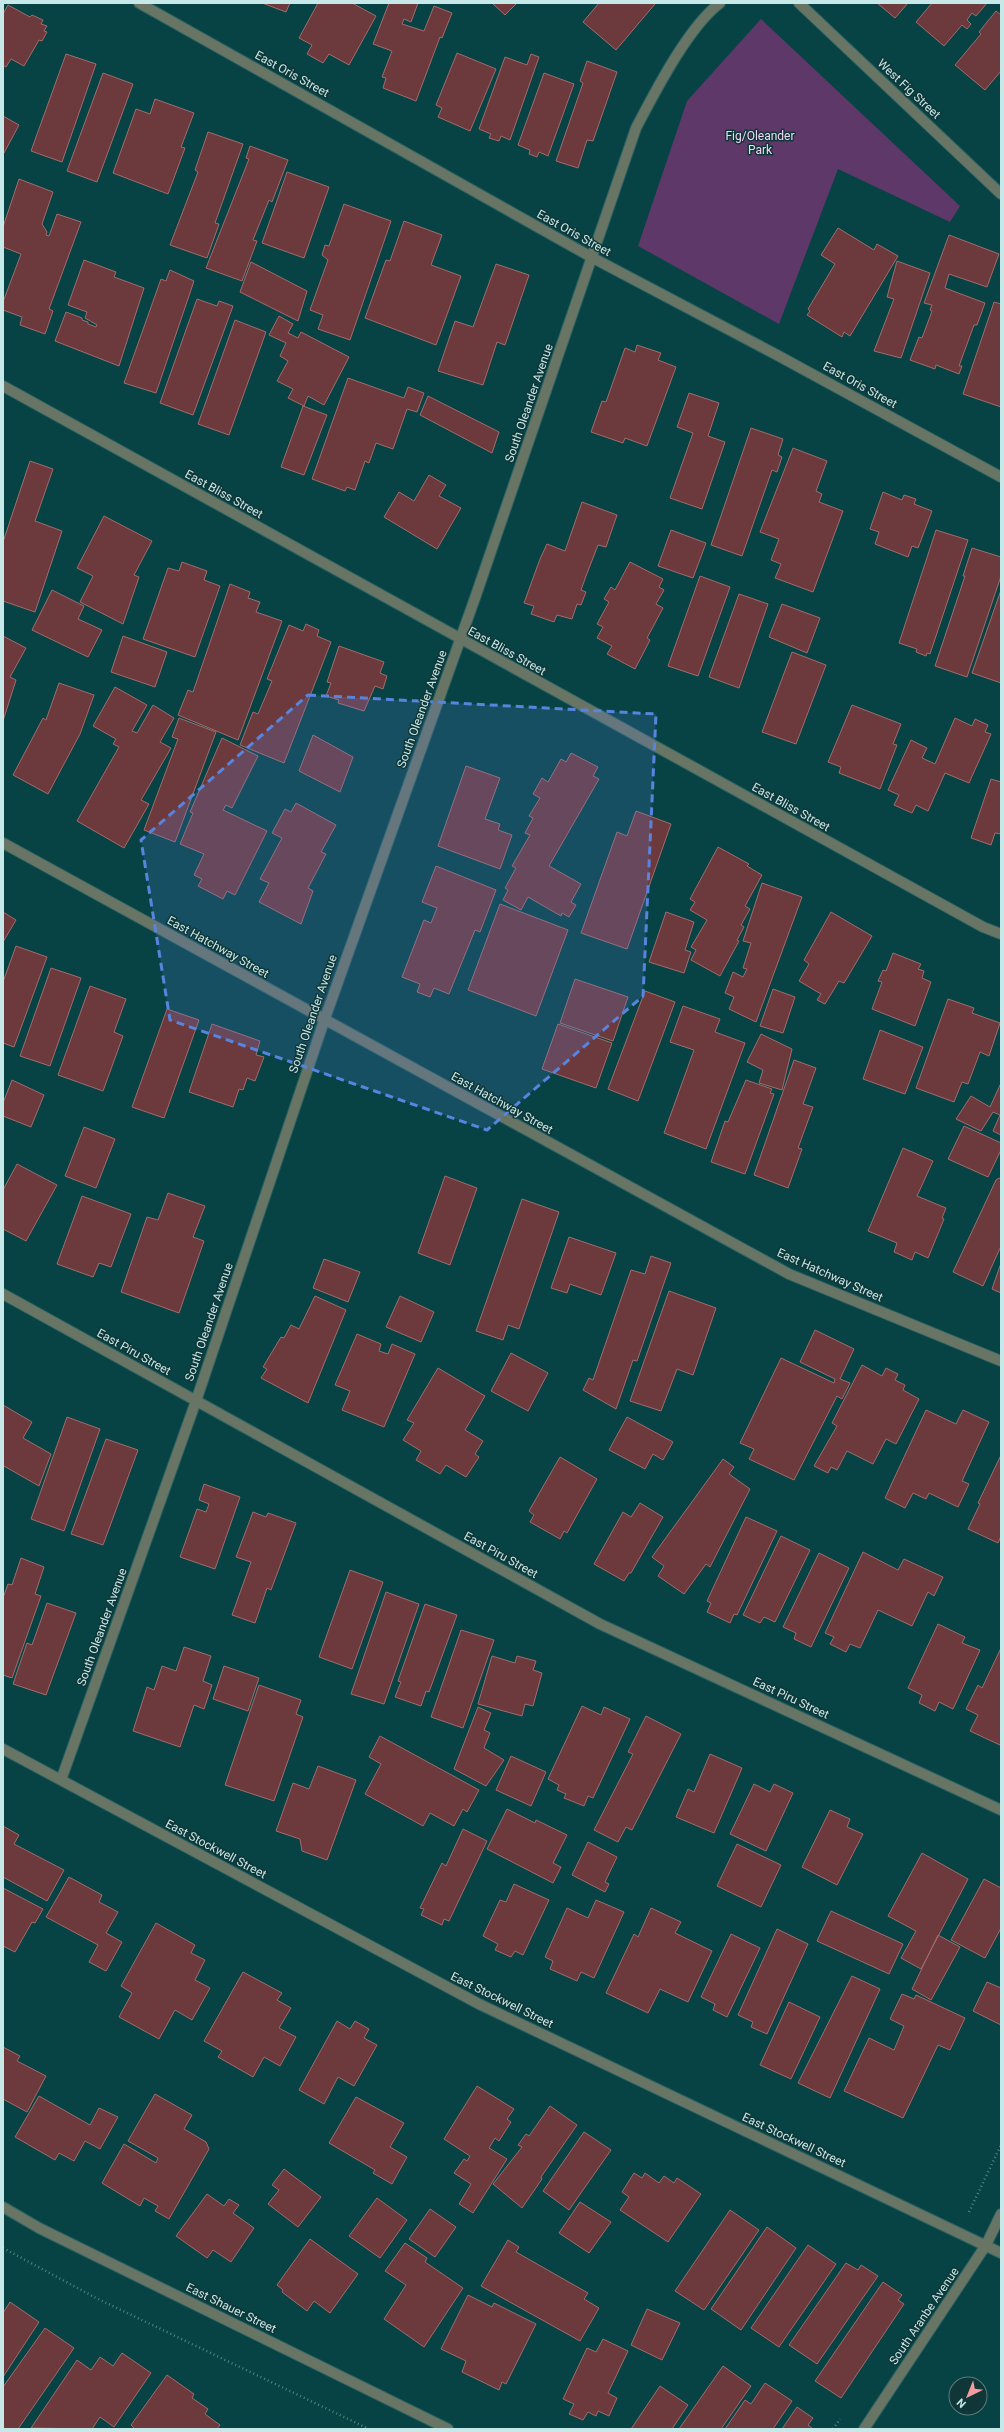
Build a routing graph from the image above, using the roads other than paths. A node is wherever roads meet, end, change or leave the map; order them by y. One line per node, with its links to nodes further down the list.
1 (139, 3): 5 (street, East Oris Street)
2 (720, 3): 5 (street, South Oleander Avenue)
3 (799, 3): 4 (street, West Fig Street)
4 (1001, 194)
5 (593, 258): 7 (street, East Oris Street); 8 (street, South Oleander Avenue)
6 (3, 386): 8 (street, East Bliss Street)
7 (1001, 477)
8 (460, 640): 10 (street, East Bliss Street); 11 (street, South Oleander Avenue)
9 (3, 843): 11 (street, East Hatchway Street)
10 (1001, 934)
11 (324, 1021): 13 (street, East Hatchway Street); 14 (street, South Oleander Avenue)
12 (3, 1294): 14 (street, East Piru Street)
13 (1001, 1361)
14 (196, 1401): 16 (street, South Oleander Avenue); 17 (street, East Piru Street)
15 (3, 1749): 16 (street, East Stockwell Street)
16 (61, 1780): 20 (street, East Stockwell Street)
17 (1001, 1810)
18 (3, 2207): 22 (street, East Shauer Street)
19 (1001, 2214): 20 (street, South Aranbe Avenue)
20 (986, 2245): 21 (street, East Stockwell Street); 23 (street, South Aranbe Avenue)
21 (1001, 2252)
22 (448, 2429)
23 (864, 2429)

